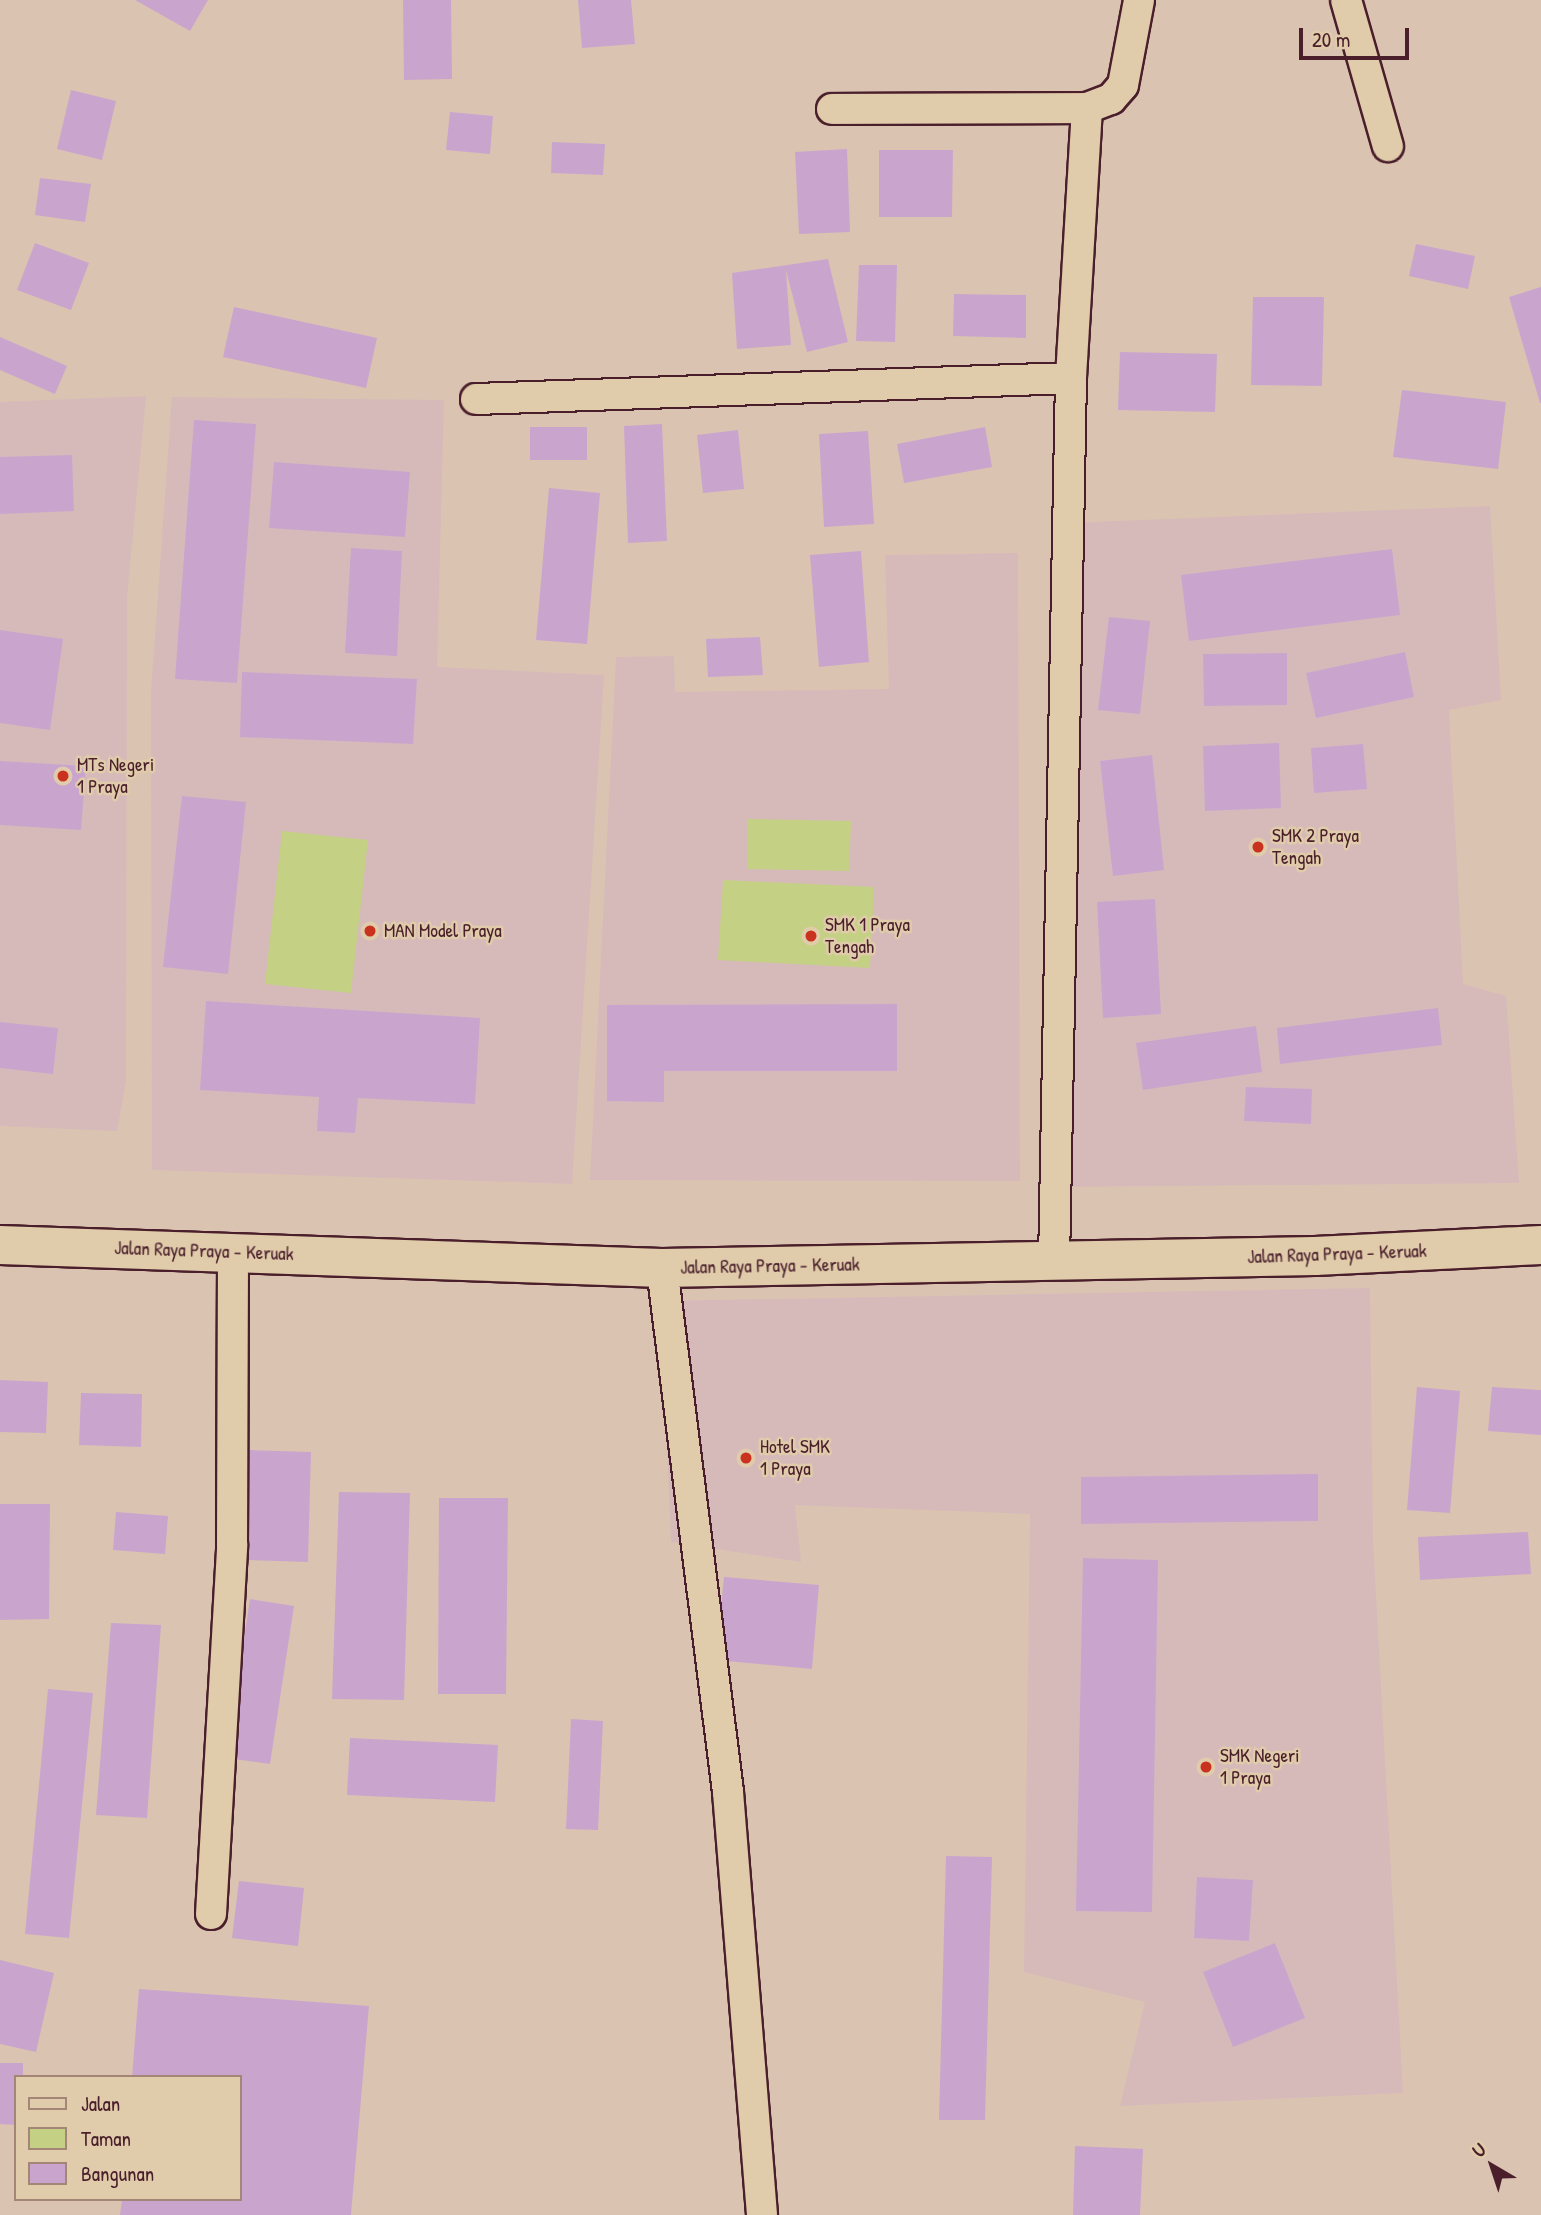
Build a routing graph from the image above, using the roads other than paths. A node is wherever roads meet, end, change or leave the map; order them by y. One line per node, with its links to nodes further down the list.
1 (1139, 0): 3 (street)
2 (1346, 0): 5 (street)
3 (1087, 108): 4 (street); 6 (street)
4 (832, 109)
5 (1388, 146)
6 (1071, 378): 7 (street); 11 (street)
7 (477, 399)
8 (0, 1245): 10 (main road, Jalan Raya Praya - Keruak)
9 (1541, 1245): 11 (main road, Jalan Raya Praya - Keruak)
10 (233, 1251): 12 (main road, Jalan Raya Praya - Keruak); 13 (street)
11 (1055, 1260): 12 (main road, Jalan Raya Praya - Keruak)
12 (662, 1268): 14 (street)
13 (211, 1914)
14 (762, 2215)

